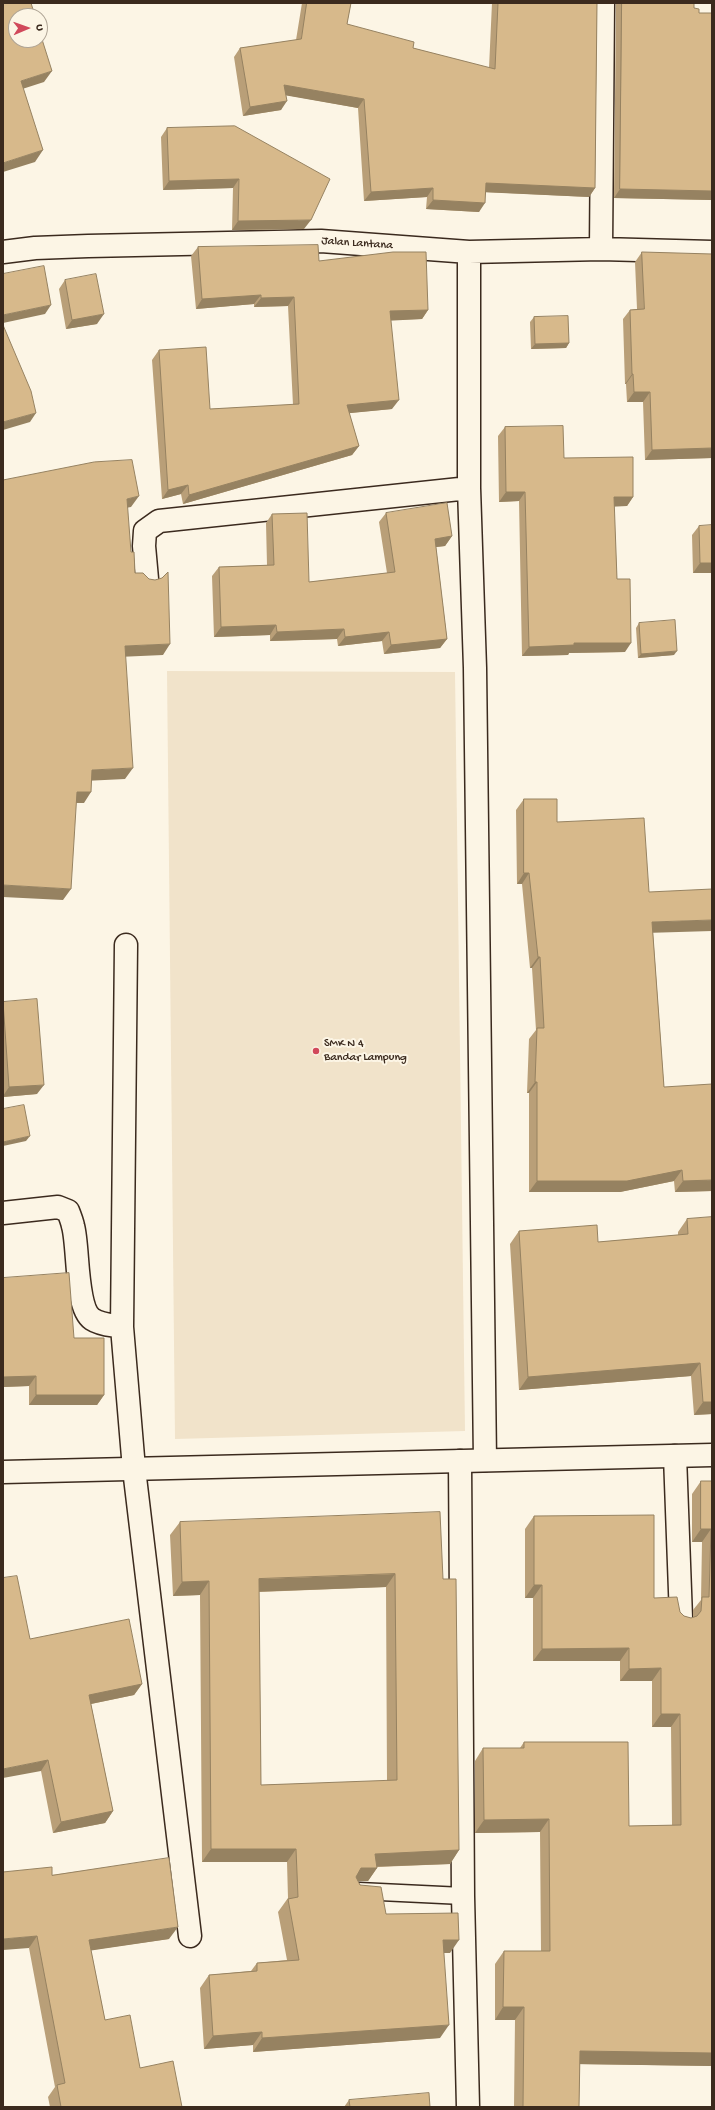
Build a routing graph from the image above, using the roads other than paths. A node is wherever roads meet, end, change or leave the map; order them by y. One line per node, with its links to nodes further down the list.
1 (603, 3): 2 (street)
2 (601, 249): 4 (street, Jalan Lantana); 5 (street, Jalan Lantana)
3 (3, 252): 4 (street, Jalan Lantana)
4 (469, 252): 6 (street)
5 (712, 252)
6 (469, 488): 7 (street); 13 (street)
7 (147, 579)
8 (126, 945): 10 (street)
9 (3, 1213): 10 (street)
10 (122, 1327): 15 (street)
11 (712, 1455): 12 (street)
12 (675, 1456): 13 (street); 17 (street)
13 (485, 1460): 14 (street)
14 (460, 1461): 15 (street); 19 (street)
15 (134, 1469): 16 (street); 20 (street)
16 (3, 1472)
17 (681, 1618)
18 (356, 1890): 19 (lane)
19 (463, 1896): 21 (street)
20 (190, 1936)
21 (468, 2107)

